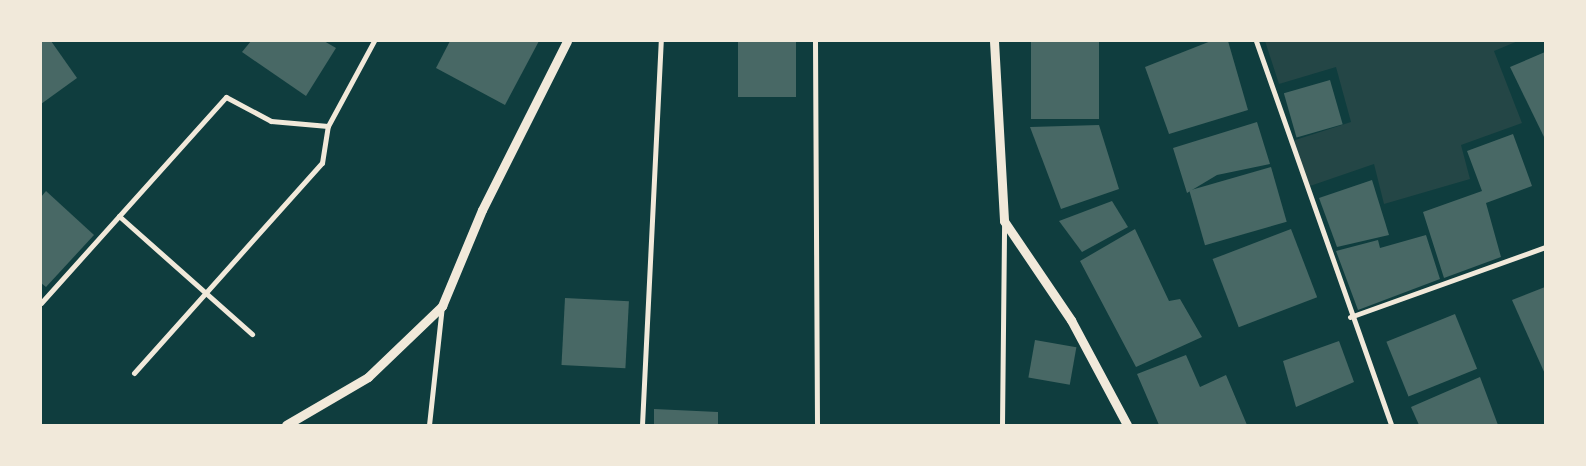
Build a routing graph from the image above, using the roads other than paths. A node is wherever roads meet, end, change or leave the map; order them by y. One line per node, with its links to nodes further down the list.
1 (374, 41): 7 (street)
2 (568, 41): 13 (street)
3 (661, 41): 19 (street)
4 (815, 41): 20 (street)
5 (994, 41): 9 (street)
6 (1256, 41): 14 (street)
7 (328, 126): 8 (street); 11 (street)
8 (119, 216): 11 (street); 12 (street)
9 (1004, 221): 21 (street); 22 (street)
10 (1545, 247): 14 (street)
11 (205, 293): 15 (street); 16 (street)
12 (41, 303)
13 (442, 306): 17 (street); 18 (street)
14 (1350, 318): 23 (street)
15 (252, 334)
16 (134, 373)
17 (286, 425)
18 (429, 425)
19 (642, 425)
20 (817, 425)
21 (1002, 425)
22 (1127, 425)
23 (1391, 425)

